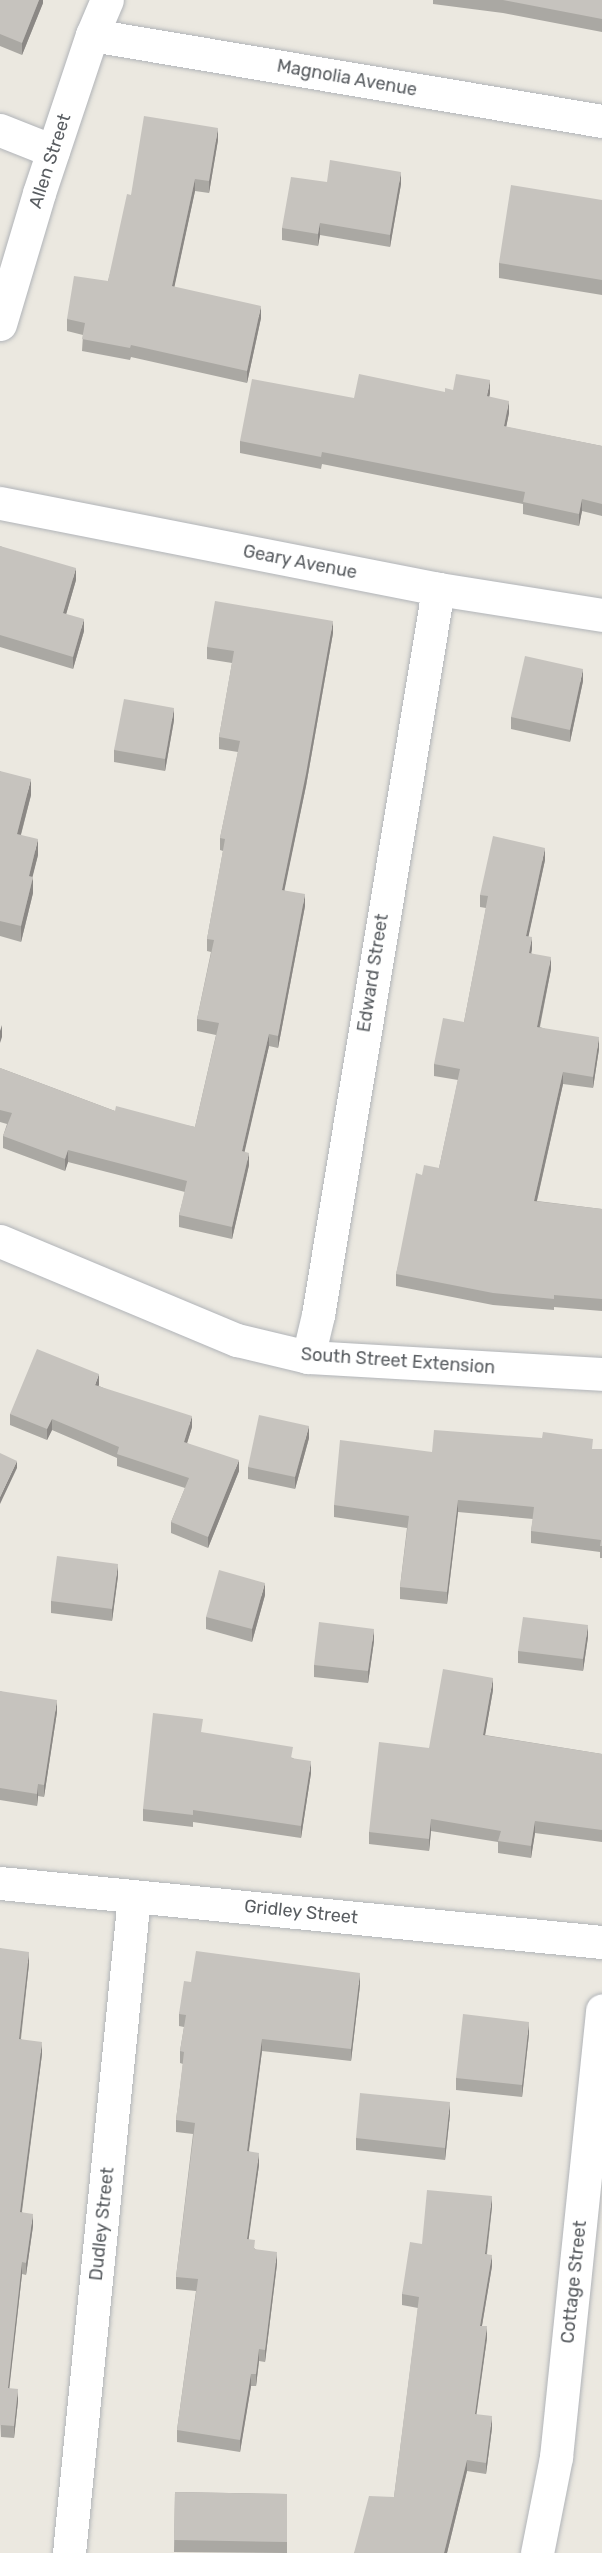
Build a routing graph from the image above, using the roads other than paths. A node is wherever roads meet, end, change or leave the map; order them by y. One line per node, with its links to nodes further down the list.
1 (107, 0): 2 (street, Allen Street)
2 (92, 34): 3 (street, Magnolia Avenue); 5 (street, Allen Street)
3 (602, 121)
4 (0, 130): 5 (street)
5 (53, 151): 6 (street, Allen Street)
6 (0, 324)
7 (0, 503): 8 (street, Geary Avenue)
8 (438, 589): 9 (street, Geary Avenue); 11 (street, Edward Street)
9 (602, 615)
10 (0, 1241): 11 (street, South Street Extension)
11 (308, 1357): 12 (street, South Street Extension)
12 (602, 1374)
13 (0, 1883): 14 (street, Gridley Street)
14 (134, 1896): 15 (street, Gridley Street); 17 (street, Dudley Street)
15 (602, 1942)
16 (602, 2010): 18 (street, Cottage Street)
17 (69, 2553)
18 (537, 2553)

